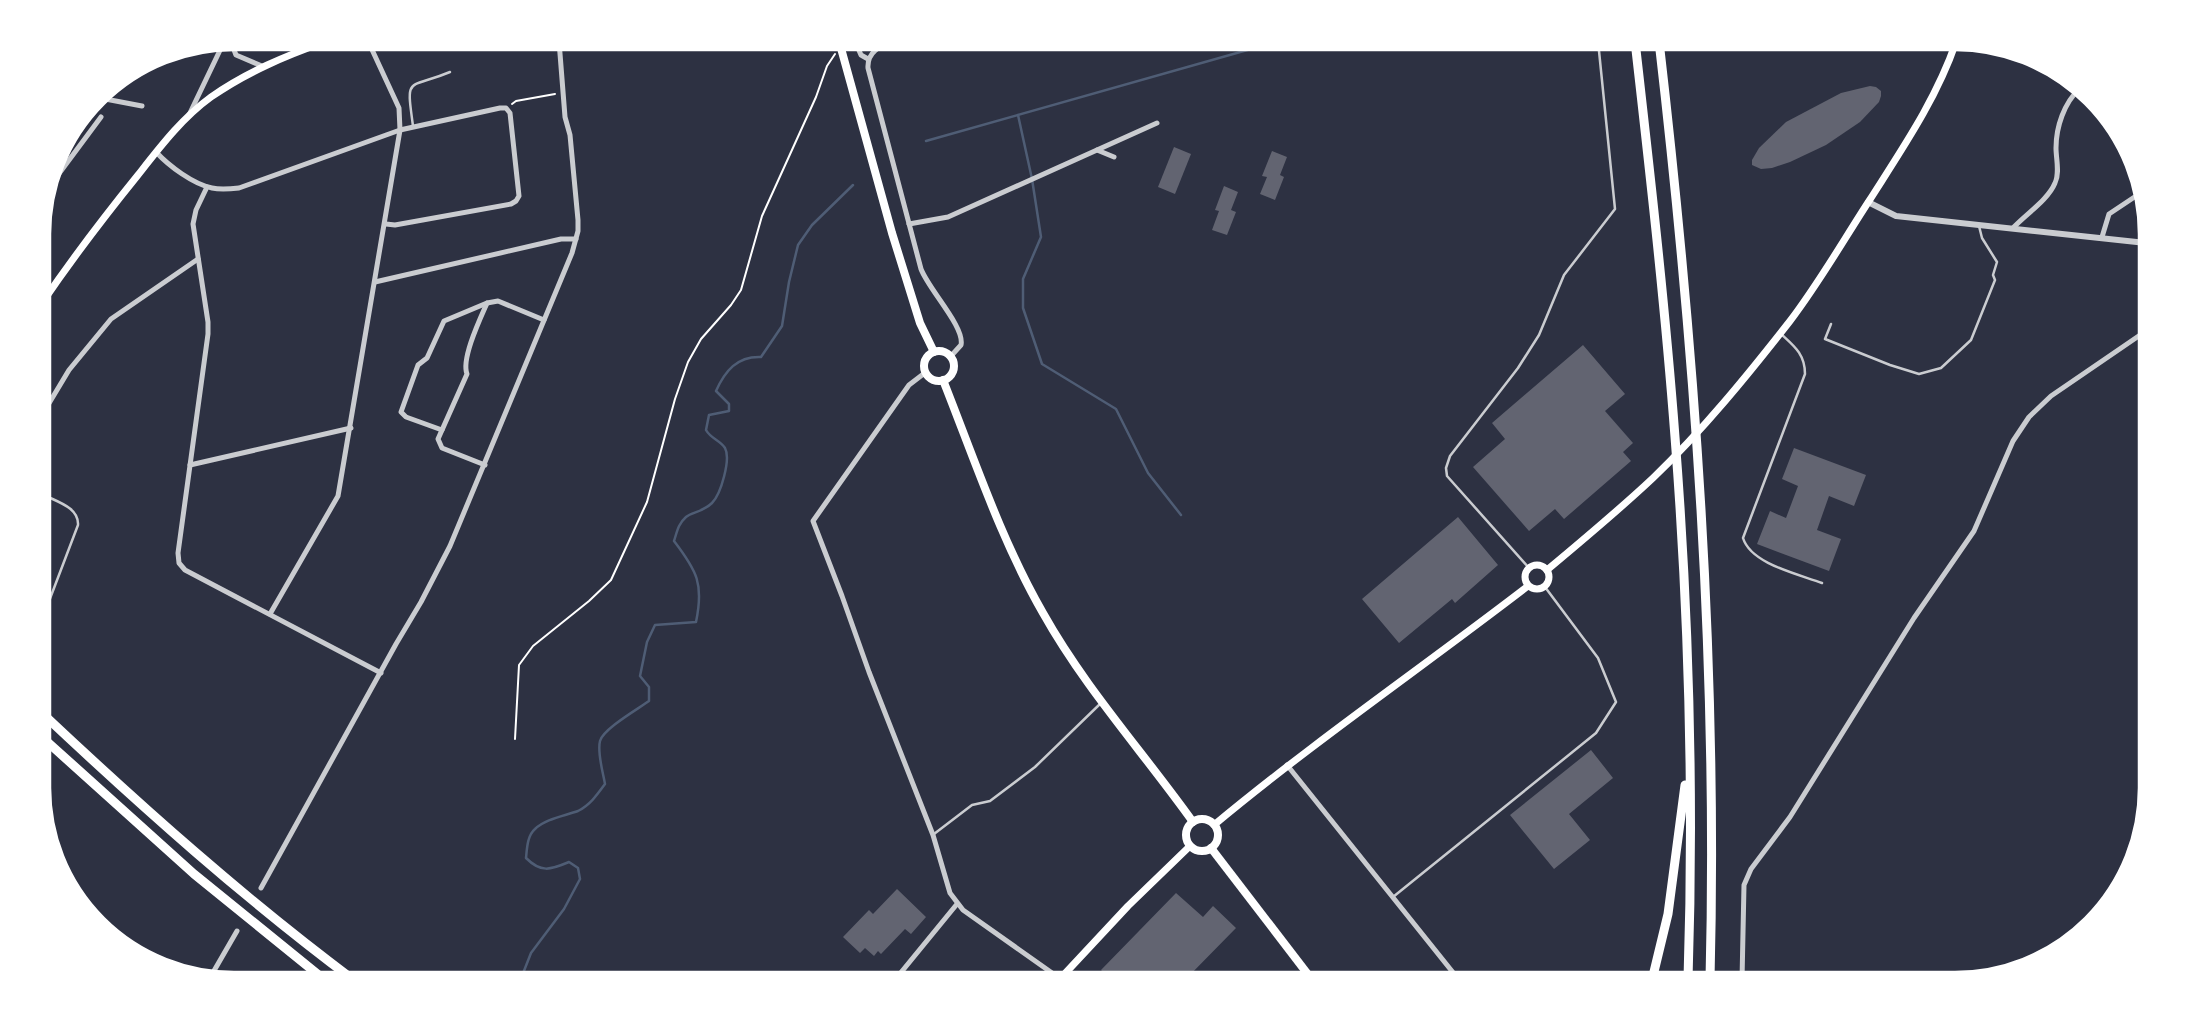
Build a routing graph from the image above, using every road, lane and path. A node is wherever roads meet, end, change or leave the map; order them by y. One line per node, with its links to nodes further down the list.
1 (220, 50): 22 (street)
2 (234, 50): 15 (street)
3 (304, 50): 15 (main road)
4 (372, 50): 26 (street)
5 (560, 50): 17 (street)
6 (836, 50): 69 (path)
7 (841, 50): 49 (main road)
8 (859, 50): 14 (street)
9 (875, 50): 14 (street)
10 (1599, 50): 59 (lane)
11 (1636, 50): 71 (highway)
12 (1660, 50): 92 (highway)
13 (1953, 50): 33 (main road)
14 (868, 59): 35 (street)
15 (262, 66): 22 (main road)
16 (450, 72): 25 (lane)
17 (563, 93): 21 (path); 39 (street)
18 (2074, 94): 37 (street)
19 (109, 100): 20 (street)
20 (142, 106)
21 (506, 108): 25 (street); 34 (street)
22 (188, 116): 28 (main road)
23 (101, 117): 30 (street)
24 (1157, 123): 27 (street)
25 (413, 127): 26 (street)
26 (400, 130): 31 (street); 34 (street)
27 (1097, 150): 29 (street); 35 (street)
28 (156, 152): 31 (street); 43 (main road)
29 (1114, 157)
30 (62, 170)
31 (206, 187): 41 (street)
32 (2135, 197): 38 (street)
33 (1868, 202): 36 (street); 47 (main road)
34 (386, 224): 42 (street)
35 (909, 224): 50 (street)
36 (1979, 224): 37 (street); 46 (lane)
37 (2014, 228): 38 (street)
38 (2102, 237): 40 (street)
39 (576, 239): 42 (street); 45 (street)
40 (2139, 242)
41 (198, 259): 53 (street); 56 (street)
42 (375, 282): 54 (street)
43 (50, 292)
44 (487, 303): 45 (street); 55 (street); 55 (street)
45 (544, 320): 57 (street)
46 (1831, 324)
47 (1780, 333): 60 (main road); 61 (lane)
48 (2139, 336): 93 (street)
49 (934, 352): 50 (main road); 51 (main road)
50 (951, 356): 52 (main road)
51 (926, 372): 52 (main road); 75 (street)
52 (943, 380): 67 (main road)
53 (50, 402)
54 (351, 428): 56 (street); 65 (street)
55 (442, 430): 57 (street)
56 (190, 464): 65 (street)
57 (485, 465): 66 (street)
58 (50, 498): 64 (lane)
59 (1529, 568): 60 (main road); 62 (main road)
60 (1547, 570): 63 (main road)
61 (1822, 583)
62 (1528, 586): 63 (main road); 72 (main road)
63 (1545, 587): 79 (lane)
64 (50, 597)
65 (270, 614): 66 (street)
66 (381, 673): 78 (street)
67 (1103, 702): 73 (main road); 75 (lane)
68 (50, 720): 84 (highway)
69 (515, 739)
70 (50, 744): 83 (highway)
71 (1689, 755): 90 (highway); 91 (highway)
72 (1287, 765): 74 (main road); 79 (street)
73 (1193, 822): 74 (main road); 76 (main road)
74 (1214, 825): 77 (main road)
75 (933, 835): 80 (street)
76 (1190, 846): 77 (main road); 87 (main road)
77 (1211, 848): 88 (main road)
78 (261, 888)
79 (1392, 898): 89 (street)
80 (957, 904): 85 (street); 86 (street)
81 (237, 931): 82 (street)
82 (214, 971)
83 (315, 972)
84 (343, 972)
85 (901, 972)
86 (1049, 972)
87 (1067, 972)
88 (1307, 972)
89 (1452, 972)
90 (1654, 972)
91 (1688, 972)
92 (1710, 972)
93 (1742, 972)

